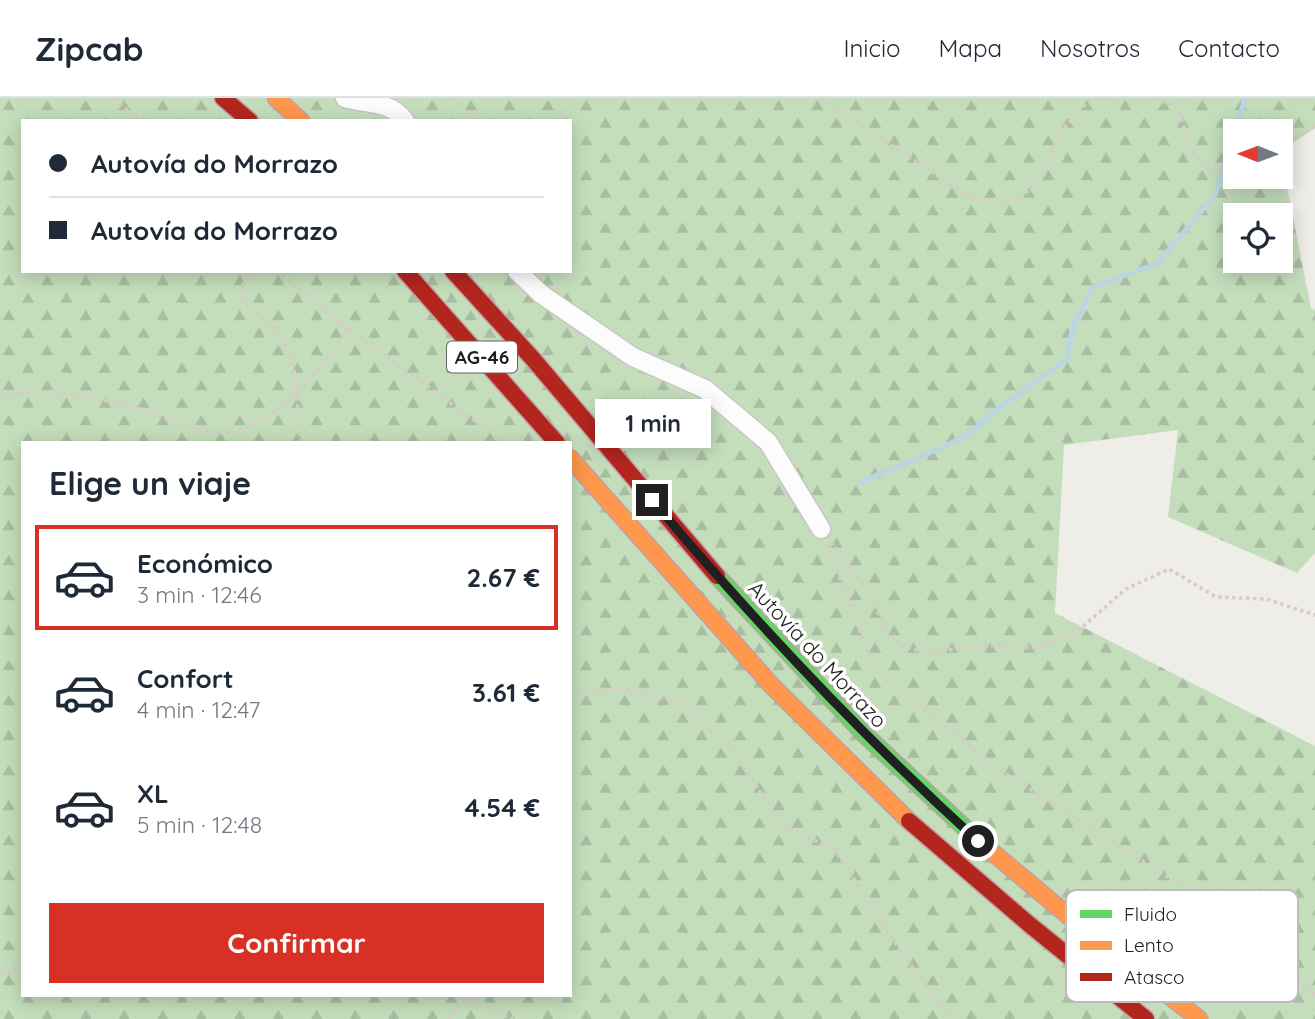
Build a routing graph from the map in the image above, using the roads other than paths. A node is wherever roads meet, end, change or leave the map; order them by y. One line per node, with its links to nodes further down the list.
1 (223, 98): 4 (highway)
2 (276, 98): 5 (highway)
3 (345, 98): 6 (street)
4 (248, 119)
5 (299, 119)
6 (404, 119)
7 (407, 273): 10 (highway, AG-46)
8 (455, 273): 13 (highway, Autovía do Morrazo / AG-46)
9 (519, 273): 12 (street)
10 (555, 441)
11 (572, 460): 14 (highway)
12 (821, 529)
13 (1066, 913)
14 (1066, 953)
15 (1125, 1002): 17 (highway)
16 (1178, 1002): 18 (highway, Autovía do Morrazo / AG-46)
17 (1146, 1019)
18 (1199, 1019)

